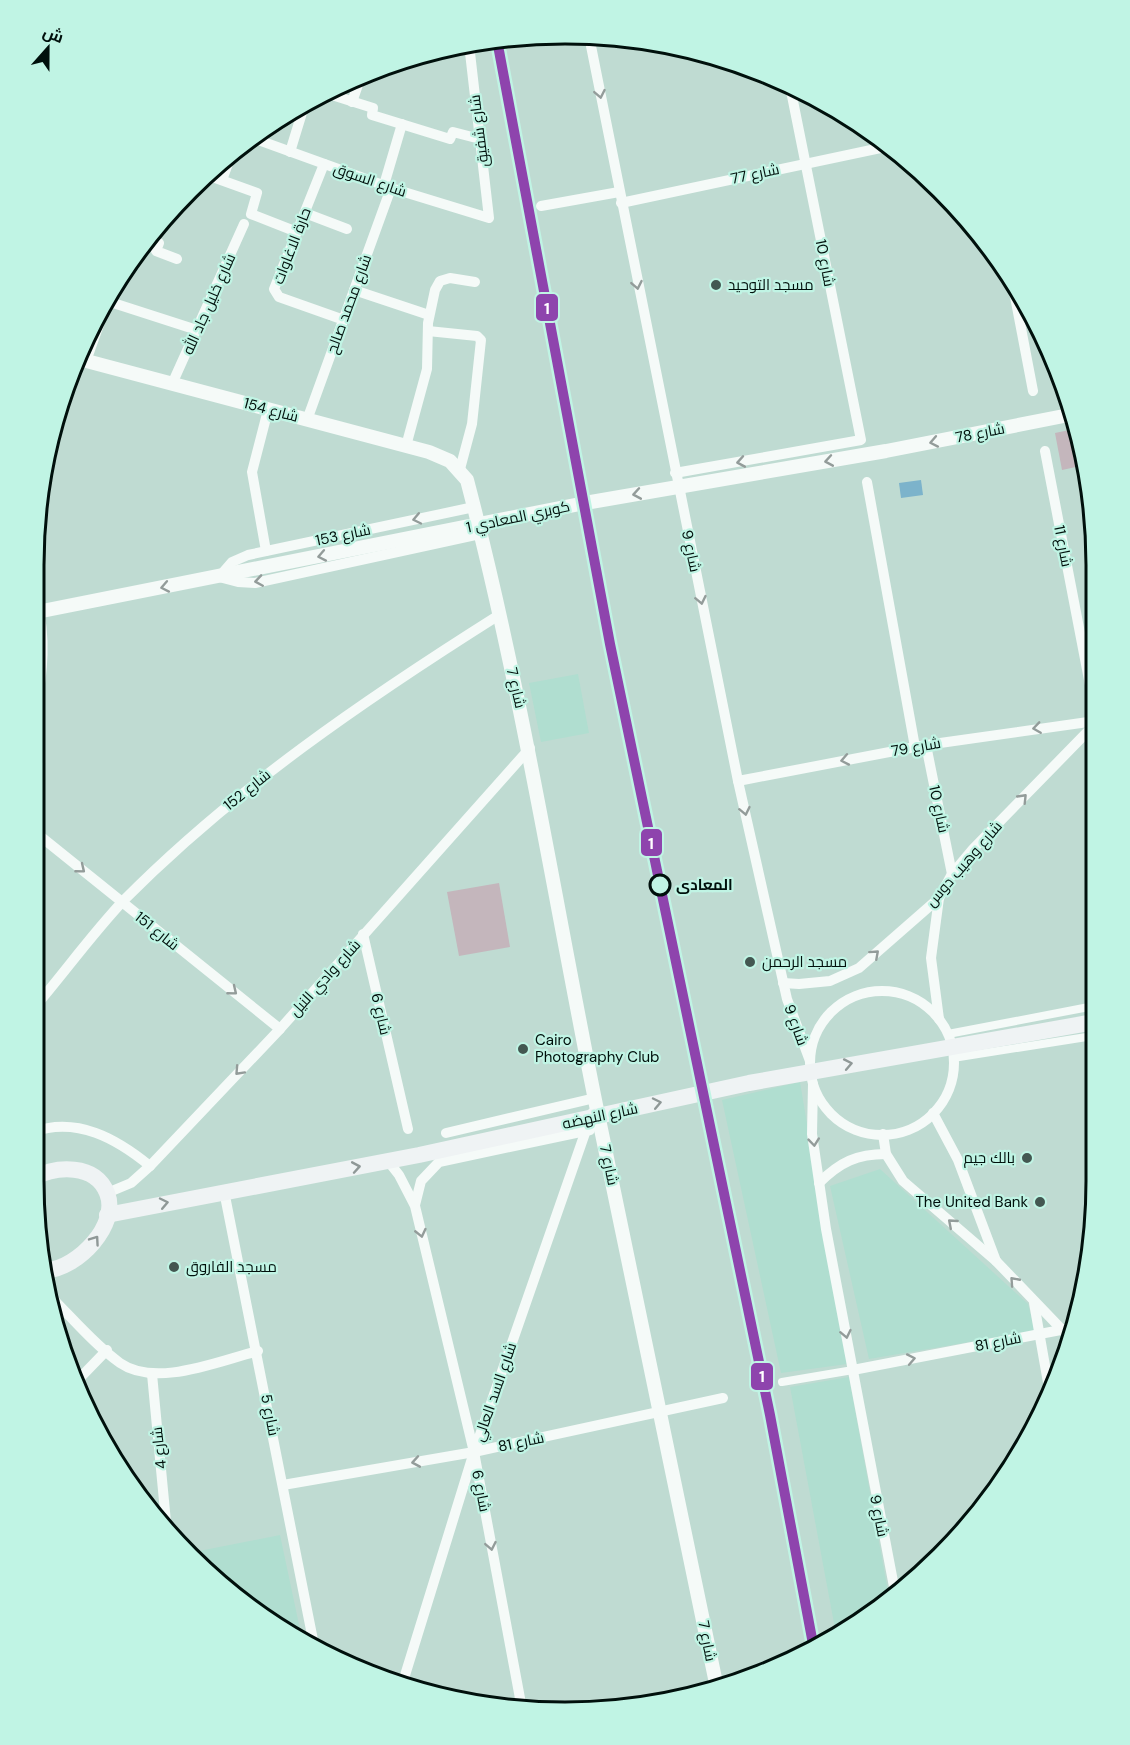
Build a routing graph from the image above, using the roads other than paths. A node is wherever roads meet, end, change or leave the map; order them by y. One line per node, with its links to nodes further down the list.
1 (591, 45): 19 (street, شارع 9, one-way to 19)
2 (470, 53): 9 (street, شارع شفيق)
3 (357, 86): 6 (street)
4 (792, 95): 14 (street, شارع 10)
5 (335, 96): 6 (street)
6 (352, 102): 8 (street)
7 (301, 115): 12 (street)
8 (402, 124): 9 (street); 18 (street, شارع محمد صالح)
9 (480, 139): 22 (street, شارع شفيق)
10 (263, 140): 12 (street, شارع السوق)
11 (879, 148): 14 (street, شارع 77)
12 (290, 152): 13 (street, شارع السوق)
13 (324, 164): 18 (street, شارع السوق); 21 (street, حارة الاغاوات)
14 (805, 164): 19 (street, شارع 77); 46 (street, شارع 10, one-way to 46)
15 (226, 169): 17 (street)
16 (216, 178): 17 (street)
17 (222, 180): 25 (street)
18 (388, 187): 22 (street, شارع السوق); 29 (street, شارع محمد صالح)
19 (620, 197): 20 (street, شارع 77); 46 (street, شارع 9, one-way to 46)
20 (541, 206)
21 (305, 213): 24 (street); 25 (street, حارة الاغاوات)
22 (490, 217)
23 (244, 224): 34 (street, شارع خليل جاد الله)
24 (347, 229)
25 (297, 232): 33 (street, حارة الاغاوات)
26 (156, 242): 27 (street)
27 (177, 259)
28 (475, 282): 32 (street)
29 (354, 290): 32 (street); 33 (street, شارع محمد صالح)
30 (114, 303): 34 (street)
31 (1016, 303): 38 (street)
32 (429, 315): 35 (street)
33 (344, 320): 41 (street, شارع محمد صالح)
34 (197, 330): 37 (street, شارع خليل جاد الله)
35 (428, 331): 42 (street); 45 (street)
36 (85, 361): 37 (street, شارع 154)
37 (172, 384): 39 (street, شارع 154)
38 (1033, 391)
39 (268, 410): 41 (street, شارع 154); 50 (street)
40 (1065, 416): 43 (street, شارع 78, one-way to 43)
41 (307, 420): 42 (street, شارع 154)
42 (406, 446): 45 (street, شارع 154)
43 (886, 451): 51 (street, كوبري المعادي 1, one-way to 51)
44 (1045, 451): 54 (street, شارع 11)
45 (460, 469): 48 (street, شارع 7)
46 (675, 473): 59 (street, شارع 9, one-way to 59)
47 (867, 482): 57 (street, شارع 10)
48 (474, 507): 49 (street, شارع 7); 50 (street, شارع 153, one-way to 50)
49 (480, 534): 51 (street, شارع 153, one-way to 51); 53 (street, شارع 7)
50 (266, 551): 51 (street, شارع 153)
51 (221, 576): 52 (street, شارع 153, one-way to 52)
52 (44, 607)
53 (499, 615): 58 (street, شارع 7); 63 (street, شارع 152)
54 (1086, 664)
55 (1086, 723): 57 (street, شارع 79, one-way to 57)
56 (1086, 732): 61 (street, شارع وهيب دوس, one-way to 56)
57 (920, 746): 59 (street, شارع 79, one-way to 59); 61 (street, شارع 10)
58 (530, 748): 64 (street, شارع وادي النيل); 76 (street, شارع 7)
59 (738, 781): 65 (street, شارع 9, one-way to 65)
60 (44, 839): 63 (street, شارع 151, one-way to 63)
61 (952, 874): 62 (street, شارع وهيب دوس)
62 (939, 898): 65 (street, شارع وهيب دوس, one-way to 62); 68 (street)
63 (122, 903): 66 (street, شارع 152); 71 (street, شارع 151, one-way to 71)
64 (363, 934): 71 (street, شارع وادي النيل); 79 (street, شارع 6)
65 (783, 983): 74 (street, شارع 9)
66 (44, 996)
67 (1086, 1008): 72 (street)
68 (939, 1019): 72 (street); 74 (street)
69 (1086, 1028): 73 (street)
70 (1086, 1028): 85 (main road, شارع النهضه, one-way to 70)
71 (280, 1029): 87 (street, شارع وادي النيل, one-way to 87)
72 (948, 1034): 73 (street)
73 (954, 1058): 77 (street)
74 (810, 1061): 75 (street)
75 (813, 1084): 83 (street); 89 (street, شارع 9, one-way to 89)
76 (596, 1100): 78 (street, شارع 7); 81 (street, شارع السد العالي); 82 (street)
77 (933, 1113): 83 (street); 94 (street)
78 (601, 1127): 81 (street, شارع النهضه); 109 (street, شارع 7)
79 (408, 1129)
80 (44, 1130): 87 (street)
81 (586, 1131): 85 (street, شارع النهضه); 110 (street, شارع السد العالي)
82 (446, 1133)
83 (884, 1134): 84 (street)
84 (886, 1154): 89 (street); 94 (street, one-way to 84)
85 (438, 1157): 86 (main road, شارع النهضه); 92 (street)
86 (388, 1161): 90 (main road, شارع النهضه, one-way to 86); 92 (street, شارع 6)
87 (150, 1166): 91 (street, شارع وادي النيل)
88 (44, 1174): 91 (main road)
89 (819, 1183): 103 (street, شارع 9, one-way to 103)
90 (224, 1191): 93 (main road, شارع النهضه, one-way to 90); 102 (street, شارع 5)
91 (107, 1193): 93 (main road)
92 (415, 1206): 110 (street, شارع 6, one-way to 110)
93 (107, 1215): 95 (main road, one-way to 93)
94 (996, 1261): 96 (street, one-way to 94)
95 (52, 1269)
96 (1034, 1303): 98 (street); 100 (street)
97 (59, 1304): 101 (street)
98 (1065, 1329)
99 (1064, 1331): 100 (street, شارع 81)
100 (1039, 1334): 103 (street, شارع 81, one-way to 100); 106 (street)
101 (107, 1350): 104 (street); 105 (street)
102 (258, 1352): 104 (street); 111 (street, شارع 5)
103 (853, 1370): 107 (street); 113 (street, شارع 9)
104 (152, 1374): 112 (street, شارع 4)
105 (82, 1376)
106 (1047, 1379)
107 (782, 1382)
108 (723, 1398): 109 (street, شارع 81)
109 (662, 1413): 110 (street, شارع 81); 116 (street, شارع 7)
110 (474, 1452): 111 (street, شارع 81, one-way to 111); 115 (street, شارع السد العالي); 117 (street, شارع 6, one-way to 117)
111 (283, 1485): 114 (street, شارع 5)
112 (165, 1515)
113 (894, 1585)
114 (312, 1636)
115 (405, 1676)
116 (715, 1679)
117 (520, 1699)

